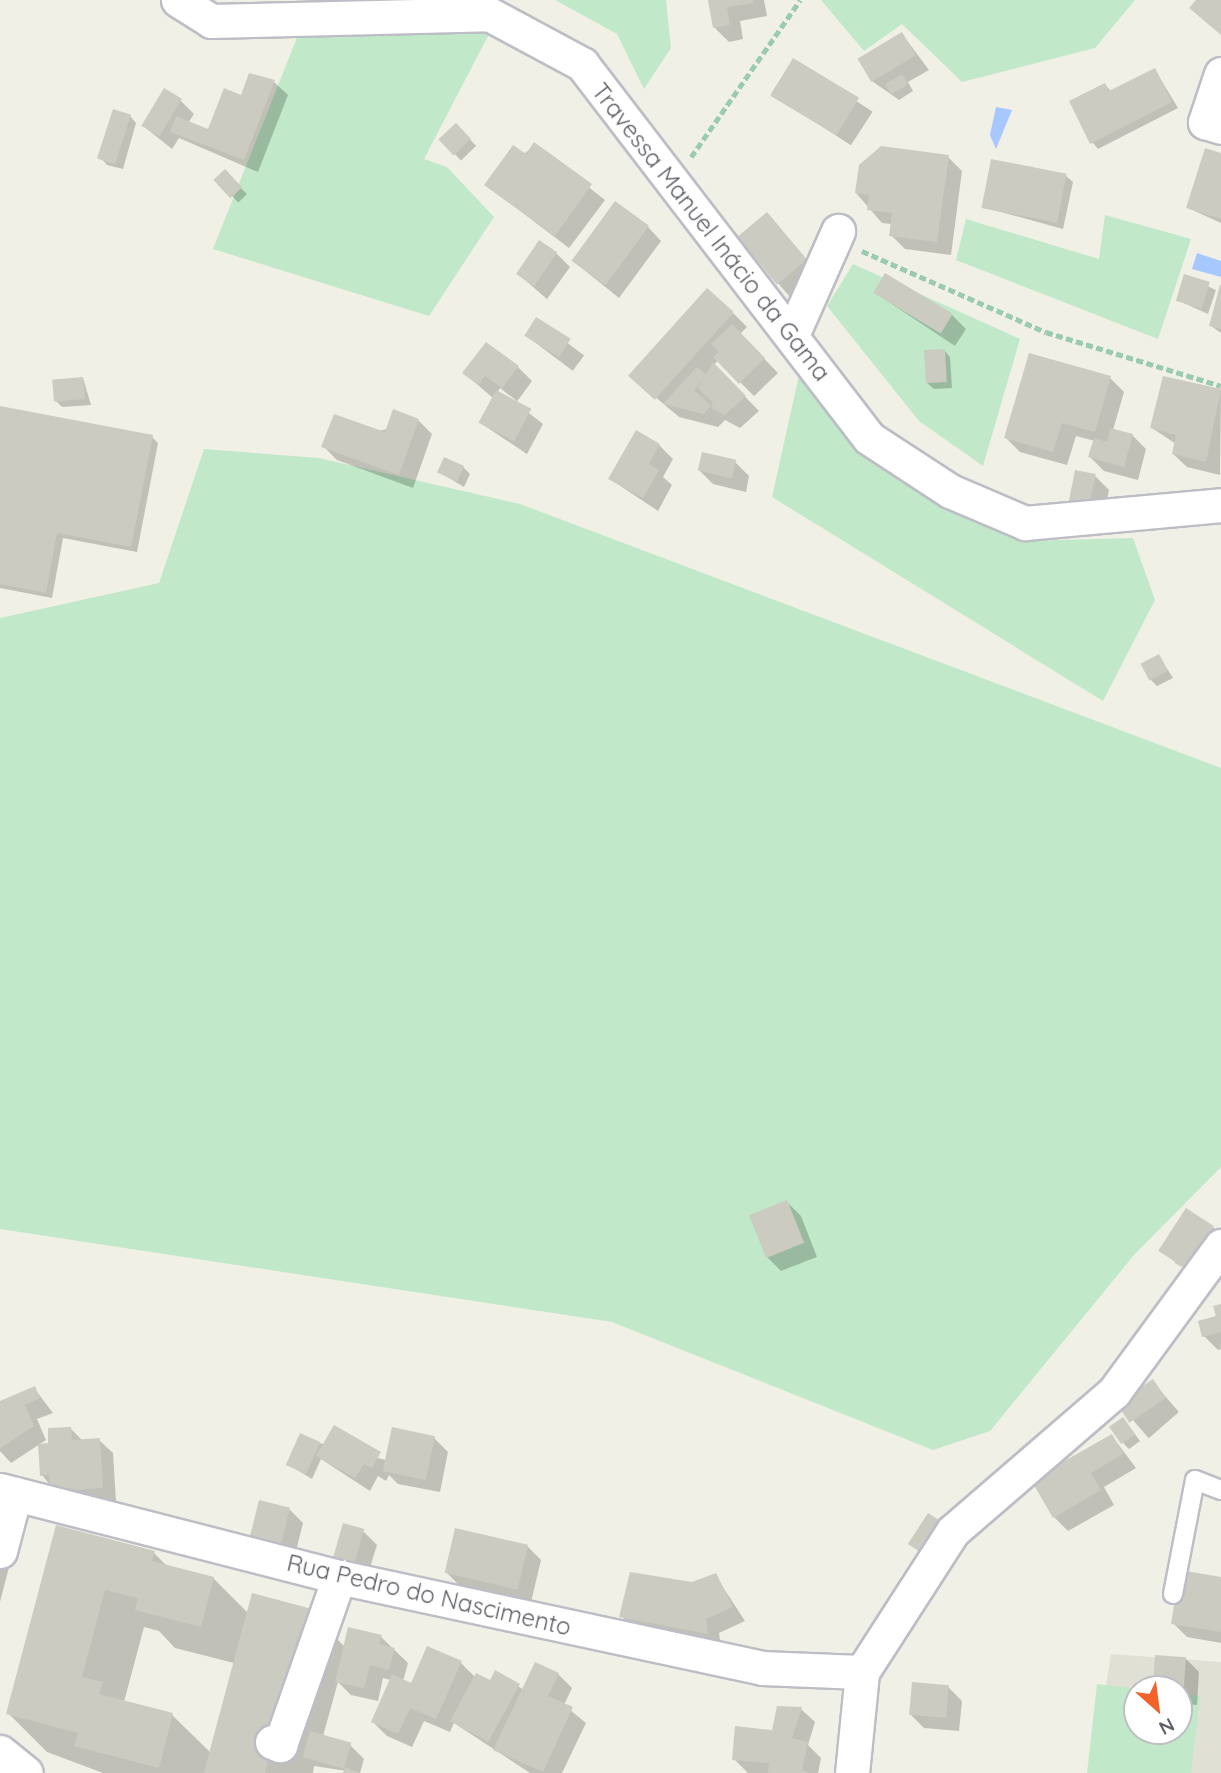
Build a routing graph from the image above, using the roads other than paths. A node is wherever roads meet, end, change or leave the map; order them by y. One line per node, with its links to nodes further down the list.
1 (178, 0): 5 (street, Travessa Manuel Inácio da Gama)
2 (1221, 74): 3 (street)
3 (1221, 127)
4 (836, 235): 5 (street)
5 (792, 335): 6 (street, Travessa Manuel Inácio da Gama)
6 (1221, 505)
7 (1221, 1245): 13 (street)
8 (1221, 1490): 12 (lane)
9 (8, 1492): 10 (street); 11 (street, Rua Pedro do Nascimento)
10 (0, 1551)
11 (339, 1577): 13 (street, Rua Pedro do Nascimento); 14 (street)
12 (1173, 1594)
13 (862, 1672): 17 (street)
14 (272, 1742)
15 (0, 1752): 16 (street)
16 (26, 1773)
17 (852, 1773)

